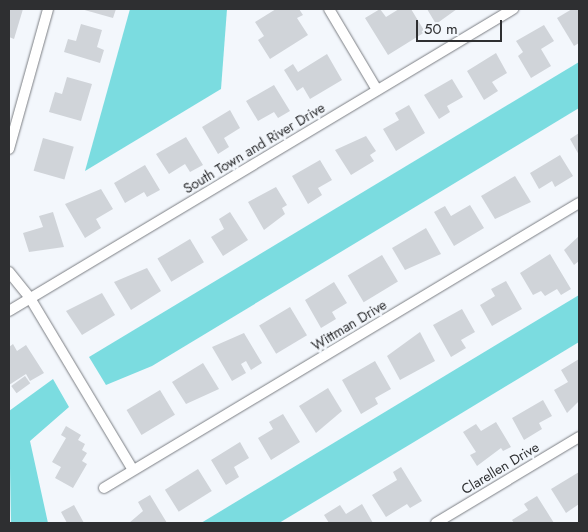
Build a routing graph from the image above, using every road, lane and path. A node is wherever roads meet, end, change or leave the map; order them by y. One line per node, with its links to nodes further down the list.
1 (48, 9): 5 (street)
2 (329, 9): 4 (street)
3 (513, 9): 4 (street, South Town and River Drive)
4 (377, 90): 8 (street, South Town and River Drive)
5 (9, 149)
6 (579, 203): 11 (street, Wittman Drive)
7 (9, 272): 8 (street)
8 (30, 298): 9 (street, South Town and River Drive); 11 (street)
9 (9, 311)
10 (579, 437): 13 (street, Clarellen Drive)
11 (133, 470): 12 (street, Wittman Drive)
12 (104, 488)
13 (436, 523)

